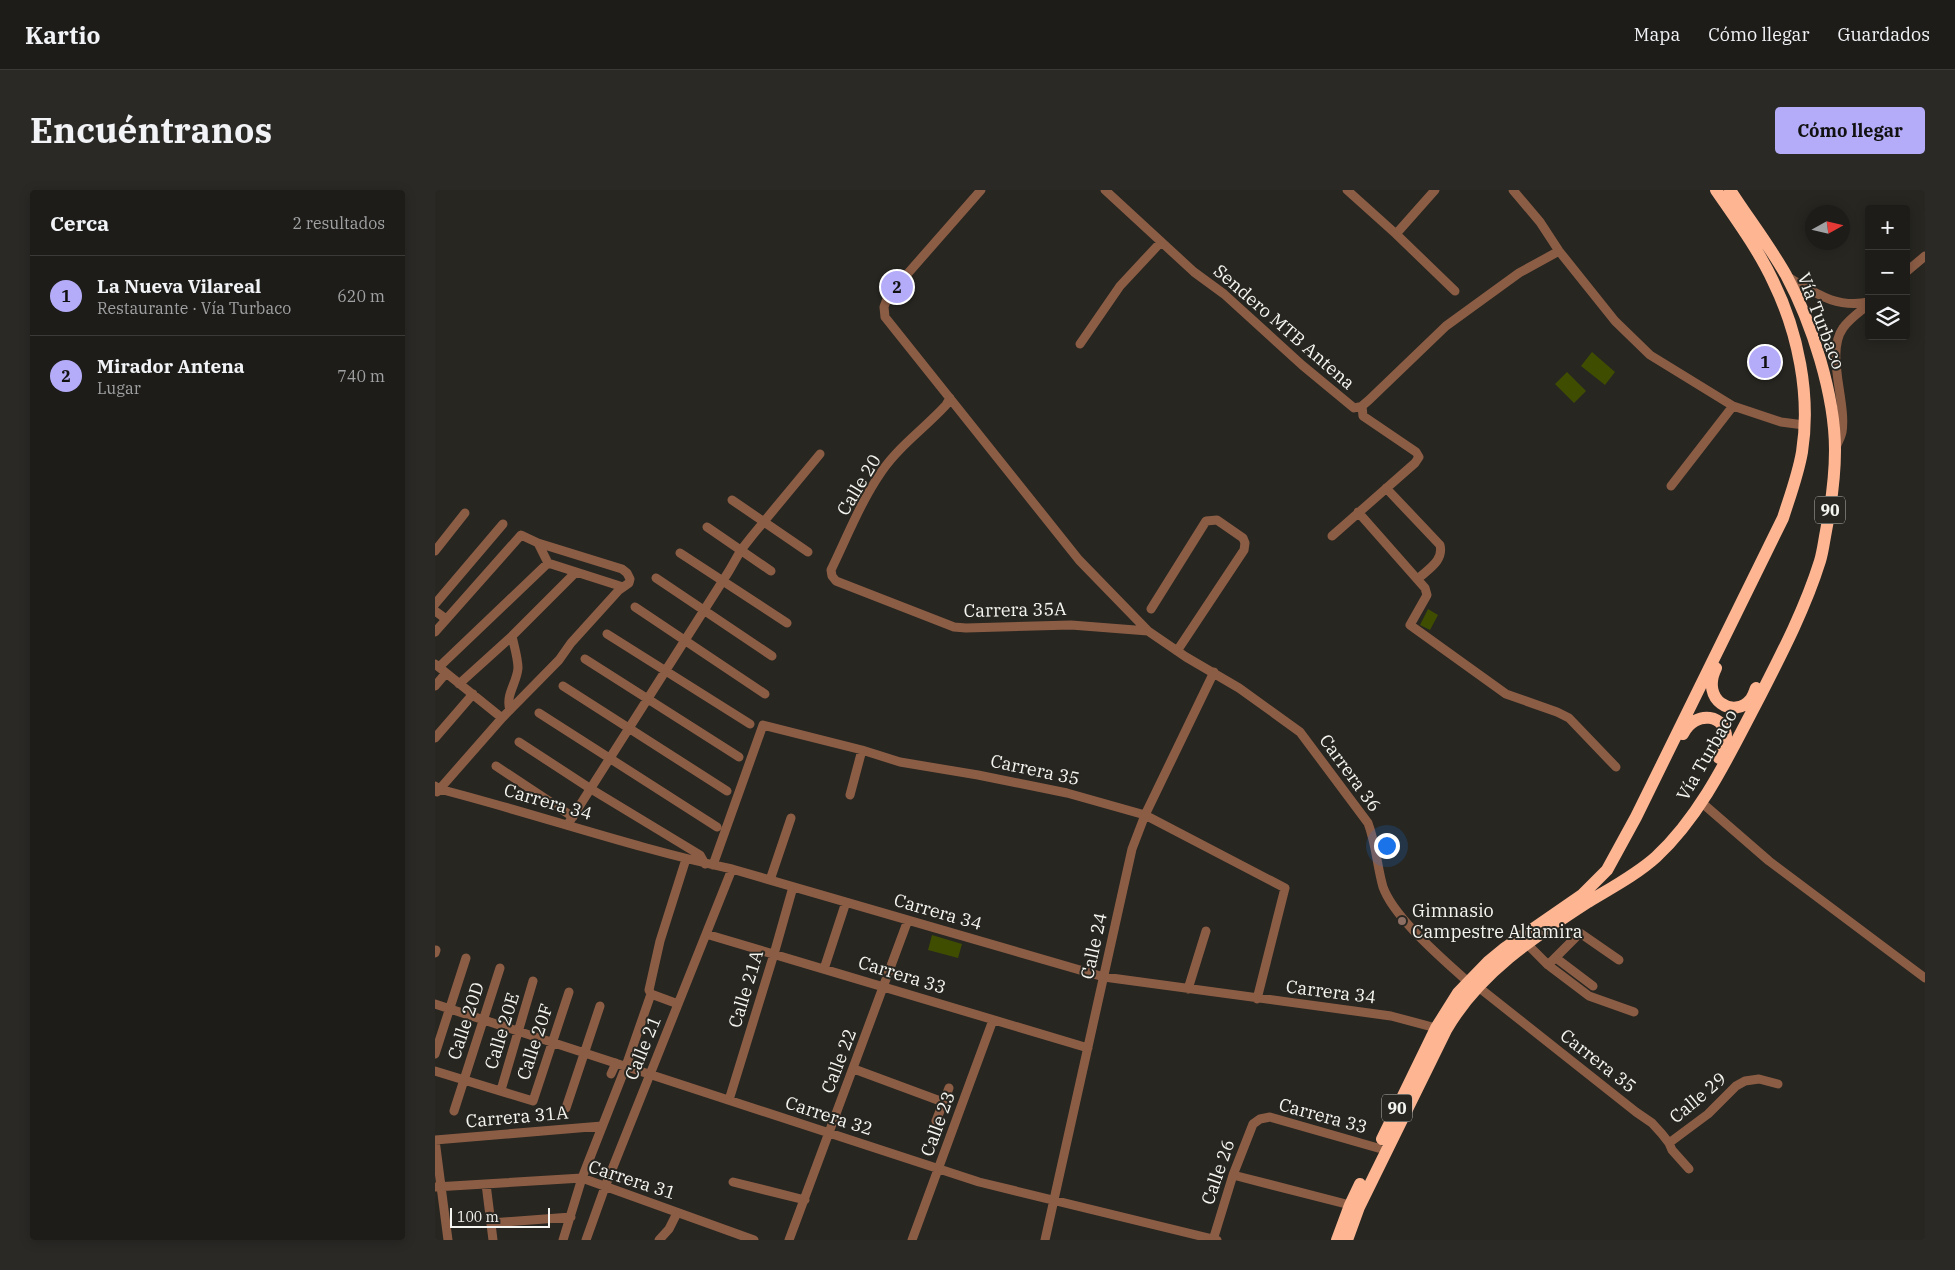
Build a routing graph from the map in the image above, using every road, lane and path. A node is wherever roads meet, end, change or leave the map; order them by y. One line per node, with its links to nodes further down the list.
1 (981, 190): 18 (street)
2 (1105, 190): 9 (street, Sendero MTB Antena)
3 (1347, 190): 8 (street)
4 (1435, 190): 8 (street)
5 (1513, 190): 10 (street)
6 (1716, 190): 21 (highway, Vía Turbaco / 90)
7 (1729, 190): 13 (highway, Vía Turbaco / 90)
8 (1396, 234): 14 (street)
9 (1161, 242): 17 (street); 19 (street, Sendero MTB Antena)
10 (1559, 251): 19 (street, Sendero MTB Antena); 20 (street)
11 (1925, 256): 12 (street)
12 (1910, 269)
13 (1786, 276): 15 (street); 22 (highway, Vía Turbaco / 90)
14 (1455, 292)
15 (1865, 304)
16 (1865, 307): 22 (street)
17 (1080, 344)
18 (950, 398): 41 (street, Calle 20); 54 (street)
19 (1362, 406): 25 (street)
20 (1733, 406): 21 (street); 24 (street)
21 (1804, 425): 51 (highway, Vía Turbaco / 90)
22 (1835, 449): 57 (highway, Vía Turbaco / 90)
23 (820, 454): 29 (street)
24 (1671, 486)
25 (1386, 488): 27 (street); 43 (street)
26 (732, 500): 29 (street)
27 (1358, 512): 32 (street); 43 (street)
28 (465, 513): 35 (street)
29 (764, 522): 34 (street); 36 (street)
30 (503, 524): 46 (street)
31 (707, 527): 34 (street)
32 (1332, 536)
33 (538, 543): 38 (street); 45 (street); 52 (street)
34 (741, 550): 39 (street); 44 (street)
35 (435, 551)
36 (808, 552)
37 (680, 553): 44 (street)
38 (548, 563): 40 (street); 63 (street)
39 (771, 571)
40 (576, 572): 45 (street); 58 (street)
41 (832, 576): 54 (street, Carrera 35A)
42 (655, 578): 50 (street)
43 (1418, 579): 83 (street)
44 (723, 581): 50 (street); 53 (street)
45 (623, 587): 72 (street)
46 (435, 604)
47 (635, 607): 59 (street)
48 (1151, 610): 60 (street)
49 (435, 611): 52 (street)
50 (705, 611): 59 (street); 61 (street)
51 (1736, 614): 57 (highway); 90 (highway, Vía Turbaco / 90)
52 (446, 619): 55 (street)
53 (787, 623)
54 (1148, 631): 60 (street, Carrera 36)
55 (435, 632)
56 (607, 634): 64 (street)
57 (1792, 634): 88 (highway, Vía Turbaco / 90)
58 (512, 636): 66 (street); 72 (street)
59 (685, 640): 64 (street); 70 (street)
60 (1177, 650): 65 (street, Carrera 36)
61 (772, 656)
62 (585, 659): 71 (street)
63 (440, 668): 66 (street); 67 (street)
64 (665, 670): 71 (street); 75 (street)
65 (1213, 672): 89 (street, Calle 24); 115 (street, Carrera 36)
66 (459, 684): 69 (street)
67 (435, 686)
68 (563, 686): 76 (street)
69 (473, 694): 74 (street); 77 (street)
70 (765, 694)
71 (647, 699): 76 (street); 80 (street)
72 (510, 710): 74 (street)
73 (539, 713): 81 (street)
74 (502, 718): 85 (street)
75 (750, 724)
76 (629, 728): 81 (street); 86 (street)
77 (435, 738)
78 (519, 742): 84 (street)
79 (862, 750): 87 (street); 89 (street, Carrera 35); 96 (street, Carrera 35)
80 (739, 757)
81 (610, 758): 84 (street); 94 (street)
82 (496, 766): 92 (street)
83 (1616, 767)
84 (591, 789): 92 (street); 96 (street)
85 (436, 790): 92 (street, Carrera 34)
86 (727, 791)
87 (850, 795)
88 (1701, 802): 93 (highway, Vía Turbaco / 90); 113 (street)
89 (1145, 815): 112 (street, Calle 24); 121 (street, Carrera 35)
90 (1636, 817): 93 (highway); 115 (highway, Vía Turbaco / 90)
91 (791, 818): 98 (street)
92 (570, 821): 95 (street, Carrera 34)
93 (1687, 822): 104 (highway, Vía Turbaco / 90)
94 (717, 827)
95 (686, 860): 96 (street, Carrera 34); 120 (street)
96 (709, 865): 97 (street, Carrera 34)
97 (731, 869): 98 (street, Carrera 34); 103 (street, Calle 21)
98 (770, 880): 99 (street, Carrera 34)
99 (793, 887): 100 (street, Carrera 34); 105 (street, Calle 21A)
100 (845, 902): 101 (street, Carrera 34); 111 (street)
101 (908, 920): 112 (street, Carrera 34); 116 (street, Calle 22)
102 (1206, 931): 118 (street)
103 (706, 934): 105 (street, Carrera 33); 123 (street, Calle 21)
104 (1527, 944): 109 (street); 115 (highway, Vía Turbaco / 90)
105 (774, 954): 111 (street, Carrera 33); 145 (street, Calle 21A)
106 (466, 958): 125 (street)
107 (1556, 958): 108 (street); 109 (street); 117 (street)
108 (1619, 960)
109 (1549, 965): 126 (street)
110 (499, 968): 127 (street, Calle 20D)
111 (824, 969): 116 (street, Carrera 33)
112 (1104, 977): 118 (street, Carrera 34); 132 (street, Calle 24)
113 (1925, 978)
114 (533, 981): 130 (street, Calle 20E)
115 (1473, 984): 129 (highway, Vía Turbaco / 90); 154 (street, Carrera 35); 181 (highway, Vía Turbaco / 90)
116 (885, 986): 128 (street, Carrera 33); 137 (street, Calle 22)
117 (1593, 986)
118 (1188, 989): 121 (street, Carrera 34)
119 (569, 992): 131 (street, Calle 20F)
120 (651, 994): 123 (street); 136 (street)
121 (1257, 999): 129 (street, Carrera 34)
122 (435, 1004): 125 (street, Carrera 32)
123 (678, 1004): 140 (street, Calle 21)
124 (600, 1006): 133 (street)
125 (450, 1009): 127 (street, Carrera 32); 134 (street)
126 (1634, 1012)
127 (484, 1020): 130 (street, Carrera 32); 141 (street, Calle 20D)
128 (993, 1020): 132 (street, Carrera 33); 157 (street, Calle 23)
129 (1435, 1028): 155 (highway, Vía Turbaco / 90)
130 (519, 1031): 131 (street, Carrera 32); 144 (street, Calle 20E)
131 (552, 1042): 133 (street, Carrera 32); 144 (street, Calle 20F)
132 (1089, 1048): 165 (street, Calle 24)
133 (584, 1052): 135 (street, Carrera 32); 147 (street)
134 (435, 1054)
135 (616, 1062): 136 (street, Carrera 32); 139 (street)
136 (626, 1066): 140 (street, Carrera 32); 151 (street)
137 (854, 1069): 146 (street); 152 (street, Calle 22)
138 (435, 1071): 141 (street)
139 (611, 1074)
140 (650, 1074): 145 (street, Carrera 32); 163 (street, Calle 21)
141 (464, 1080): 144 (street); 148 (street, Calle 20D)
142 (1778, 1084): 154 (street, Calle 29)
143 (949, 1088): 146 (street)
144 (501, 1090)
145 (729, 1100): 152 (street, Carrera 32)
146 (943, 1102): 150 (street)
147 (566, 1108)
148 (454, 1111)
149 (1260, 1119): 155 (street, Carrera 33); 158 (street, Calle 26)
150 (936, 1121)
151 (602, 1126): 153 (street, Carrera 31A); 159 (street)
152 (829, 1134): 157 (street, Carrera 32); 164 (street, Calle 22)
153 (435, 1140): 162 (street)
154 (1669, 1143): 156 (street, Carrera 35)
155 (1378, 1148): 166 (highway, Vía Turbaco / 90)
156 (1689, 1169)
157 (939, 1170): 165 (street, Carrera 32); 177 (street, Calle 23)
158 (1233, 1175): 166 (street); 179 (street, Calle 26)
159 (582, 1178): 161 (street, Carrera 31); 163 (street, Carrera 31); 168 (street)
160 (733, 1182): 164 (street)
161 (486, 1184): 162 (street, Carrera 31); 169 (street)
162 (438, 1187): 170 (street)
163 (605, 1187): 167 (street, Carrera 31); 173 (street, Calle 21)
164 (805, 1200): 176 (street, Calle 22)
165 (1053, 1200): 178 (street, Calle 24); 179 (street, Carrera 32)
166 (1350, 1205): 180 (highway, Vía Turbaco / 90)
167 (677, 1213): 174 (street); 175 (street, Carrera 31)
168 (571, 1217): 169 (street); 172 (street)
169 (491, 1223): 171 (street)
170 (447, 1240)
171 (493, 1240)
172 (563, 1240)
173 (587, 1240)
174 (659, 1240)
175 (754, 1240)
176 (789, 1240)
177 (912, 1240)
178 (1045, 1240)
179 (1214, 1240)
180 (1337, 1240)
181 (1347, 1240)

